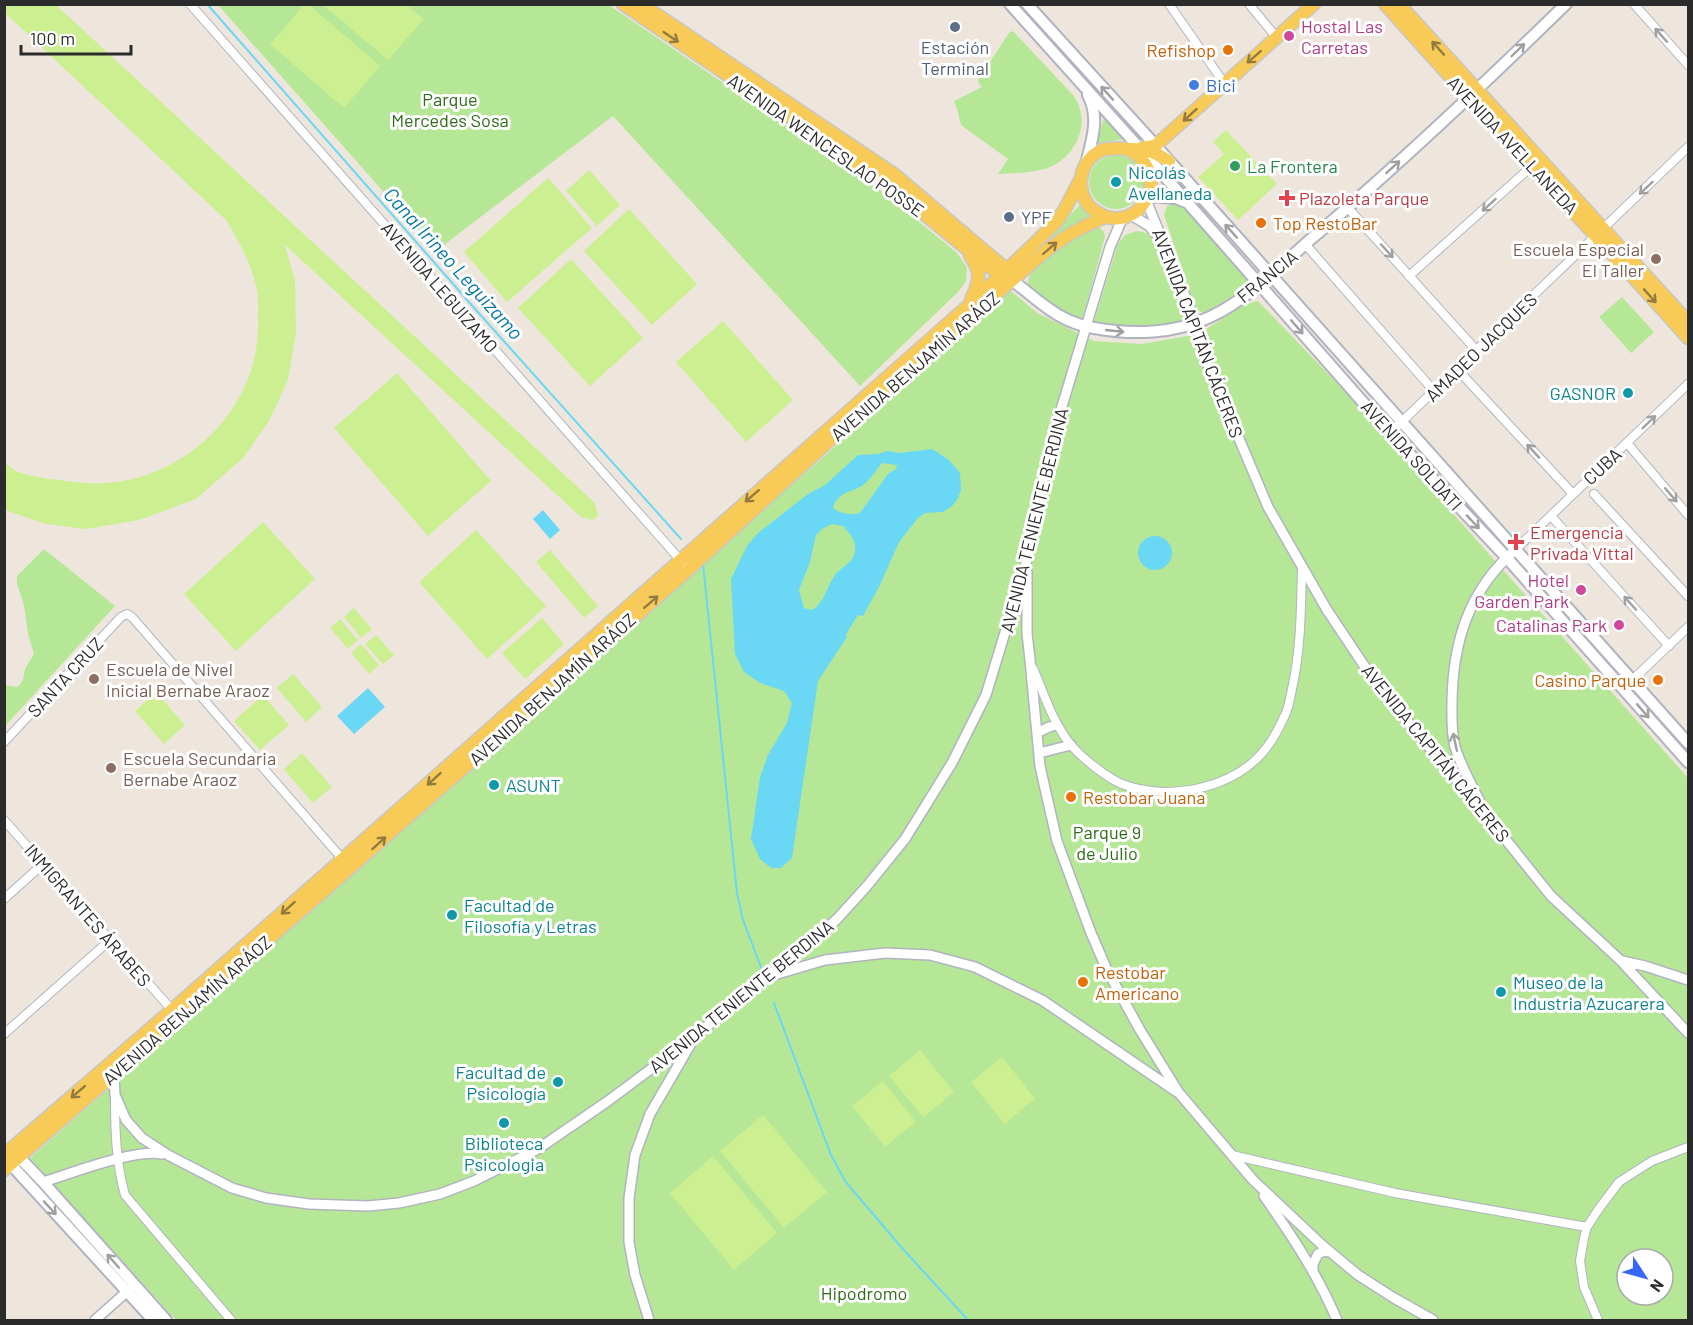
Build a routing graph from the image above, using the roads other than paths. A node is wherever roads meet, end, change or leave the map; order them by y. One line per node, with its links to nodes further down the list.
1 (190, 4): 62 (street, AVENIDA LEGUIZAMO)
2 (623, 4): 36 (main road, AVENIDA WENCESLAO POSSE, one-way to 36)
3 (641, 4): 37 (main road)
4 (1010, 4): 13 (main road)
5 (1169, 4): 17 (street)
6 (1249, 4): 14 (street)
7 (1314, 4): 14 (main road)
8 (1385, 4): 18 (main road, AVENIDA AVELLANEDA)
9 (1399, 4): 18 (main road, AVENIDA AVELLANEDA, one-way to 9)
10 (1566, 4): 18 (main road, FRANCIA, one-way to 10)
11 (1634, 4): 15 (street, one-way to 11)
12 (1028, 5): 13 (street); 20 (main road, one-way to 12)
13 (1031, 28): 16 (main road)
14 (1277, 38): 17 (main road, one-way to 17)
15 (1689, 64)
16 (1076, 77): 20 (main road); 22 (main road)
17 (1224, 83): 20 (main road, one-way to 20)
18 (1472, 95): 23 (main road, AVENIDA AVELLANEDA); 28 (main road, FRANCIA, one-way to 18); 31 (main road, AVENIDA AVELLANEDA)
19 (1689, 147): 31 (street, AMADEO JACQUES, one-way to 31)
20 (1145, 149): 21 (main road); 22 (main road); 24 (main road); 24 (main road)
21 (1169, 161): 39 (main road, AVENIDA SOLDATI, one-way to 21)
22 (1086, 164): 25 (main road, AVENIDA BENJAMÍN ARÁOZ)
23 (1532, 166): 31 (main road, AVENIDA AVELLANEDA); 40 (street, one-way to 40)
24 (1155, 174): 26 (main road); 27 (main road, AVENIDA SOLDATI)
25 (1080, 180): 30 (main road); 34 (main road, AVENIDA BENJAMÍN ARÁOZ)
26 (1147, 198): 27 (main road); 29 (main road); 35 (street, AVENIDA CAPITÁN CÁCERES)
27 (1186, 202): 41 (main road, AVENIDA SOLDATI)
28 (1348, 208): 33 (main road, FRANCIA); 40 (street, one-way to 40)
29 (1127, 216): 30 (main road, AVENIDA BENJAMÍN ARÁOZ); 32 (street, AVENIDA TENIENTE BERDINA); 35 (street)
30 (1107, 217): 32 (street); 38 (main road, AVENIDA BENJAMÍN ARÁOZ, one-way to 30)
31 (1600, 232): 44 (main road, AVENIDA AVELLANEDA); 47 (main road, AVENIDA AVELLANEDA, one-way to 47); 48 (street, AMADEO JACQUES)
32 (1111, 242): 46 (street, AVENIDA TENIENTE BERDINA)
33 (1305, 244): 39 (main road, FRANCIA); 51 (street)
34 (1033, 245): 37 (main road); 38 (main road, AVENIDA BENJAMÍN ARÁOZ)
35 (1165, 245): 45 (street, AVENIDA CAPITÁN CÁCERES)
36 (964, 247): 38 (main road, AVENIDA WENCESLAO POSSE); 43 (main road)
37 (990, 256): 38 (main road)
38 (1007, 275): 42 (main road, AVENIDA WENCESLAO POSSE); 43 (main road, AVENIDA BENJAMÍN ARÁOZ); 62 (main road, AVENIDA BENJAMÍN ARÁOZ)
39 (1269, 275): 41 (main road, FRANCIA); 52 (main road, AVENIDA SOLDATI)
40 (1409, 276): 48 (street)
41 (1259, 284): 45 (main road, FRANCIA); 53 (main road, AVENIDA SOLDATI, one-way to 53)
42 (1026, 290): 46 (main road, FRANCIA)
43 (969, 305): 62 (main road, AVENIDA BENJAMÍN ARÁOZ, one-way to 62)
44 (1689, 322)
45 (1196, 323): 46 (main road, FRANCIA, one-way to 45); 63 (street, AVENIDA CAPITÁN CÁCERES)
46 (1086, 326): 61 (street, AVENIDA TENIENTE BERDINA)
47 (1689, 338)
48 (1477, 351): 49 (street, AMADEO JACQUES)
49 (1457, 369): 51 (street, AMADEO JACQUES); 55 (street, one-way to 49)
50 (1689, 384): 54 (street, CUBA, one-way to 50)
51 (1434, 391): 52 (street, AMADEO JACQUES)
52 (1401, 422): 53 (street, AMADEO JACQUES); 59 (main road, AVENIDA SOLDATI)
53 (1390, 433): 60 (main road, AVENIDA SOLDATI, one-way to 60)
54 (1627, 443): 55 (street, CUBA); 57 (street, one-way to 57)
55 (1573, 494): 58 (street, CUBA)
56 (1594, 494): 64 (street)
57 (1689, 515)
58 (1551, 516): 59 (street, CUBA); 66 (street, one-way to 58)
59 (1516, 549): 60 (street); 68 (main road, AVENIDA SOLDATI)
60 (1506, 557): 69 (main road, AVENIDA SOLDATI); 77 (street, one-way to 60)
61 (1027, 560): 67 (street); 84 (street, AVENIDA TENIENTE BERDINA)
62 (684, 565): 80 (main road, AVENIDA BENJAMÍN ARÁOZ)
63 (1302, 567): 74 (street); 77 (street, AVENIDA CAPITÁN CÁCERES)
64 (1689, 596)
65 (1689, 627): 66 (street)
66 (1669, 646): 68 (street)
67 (1029, 660): 70 (street); 71 (street)
68 (1633, 679): 69 (street); 73 (main road, AVENIDA SOLDATI)
69 (1623, 688): 76 (main road, AVENIDA SOLDATI, one-way to 76)
70 (1057, 726): 71 (street); 74 (street)
71 (1037, 733): 75 (street)
72 (4, 742): 80 (street, SANTA CRUZ)
73 (1689, 743)
74 (1071, 745): 75 (street)
75 (1039, 753): 91 (street)
76 (1689, 762)
77 (1486, 815): 83 (street, AVENIDA CAPITÁN CÁCERES)
78 (4, 820): 79 (street, INMIGRANTES ÁRABES)
79 (43, 864): 81 (street); 82 (street, INMIGRANTES ÁRABES)
80 (346, 864): 86 (main road, AVENIDA BENJAMÍN ARÁOZ, one-way to 86); 90 (main road, AVENIDA BENJAMÍN ARÁOZ)
81 (4, 899)
82 (110, 940): 86 (street, INMIGRANTES ÁRABES); 88 (street)
83 (1620, 960): 85 (street); 87 (street, AVENIDA CAPITÁN CÁCERES)
84 (769, 977): 89 (street, AVENIDA TENIENTE BERDINA); 91 (street)
85 (1689, 980)
86 (172, 1010): 96 (main road, AVENIDA BENJAMÍN ARÁOZ, one-way to 96)
87 (1689, 1033)
88 (4, 1034)
89 (695, 1036): 94 (street, AVENIDA TENIENTE BERDINA); 108 (street)
90 (114, 1075): 92 (street, AVENIDA TENIENTE BERDINA); 96 (main road, AVENIDA BENJAMÍN ARÁOZ)
91 (1179, 1094): 95 (street)
92 (115, 1095): 94 (street, AVENIDA TENIENTE BERDINA); 97 (street)
93 (1689, 1147): 100 (street)
94 (168, 1155): 97 (street)
95 (1230, 1155): 98 (street); 100 (street)
96 (8, 1160): 99 (main road); 103 (main road, one-way to 103)
97 (117, 1160): 99 (street); 107 (street)
98 (1253, 1180): 101 (street); 102 (street)
99 (43, 1182): 103 (main road, one-way to 99)
100 (1587, 1227): 111 (street)
101 (1330, 1252): 102 (street); 110 (street)
102 (1313, 1272): 109 (street)
103 (130, 1288): 104 (street); 105 (main road); 106 (main road)
104 (95, 1320)
105 (153, 1320)
106 (166, 1320)
107 (231, 1320)
108 (649, 1320)
109 (1337, 1320)
110 (1433, 1320)
111 (1598, 1320)

